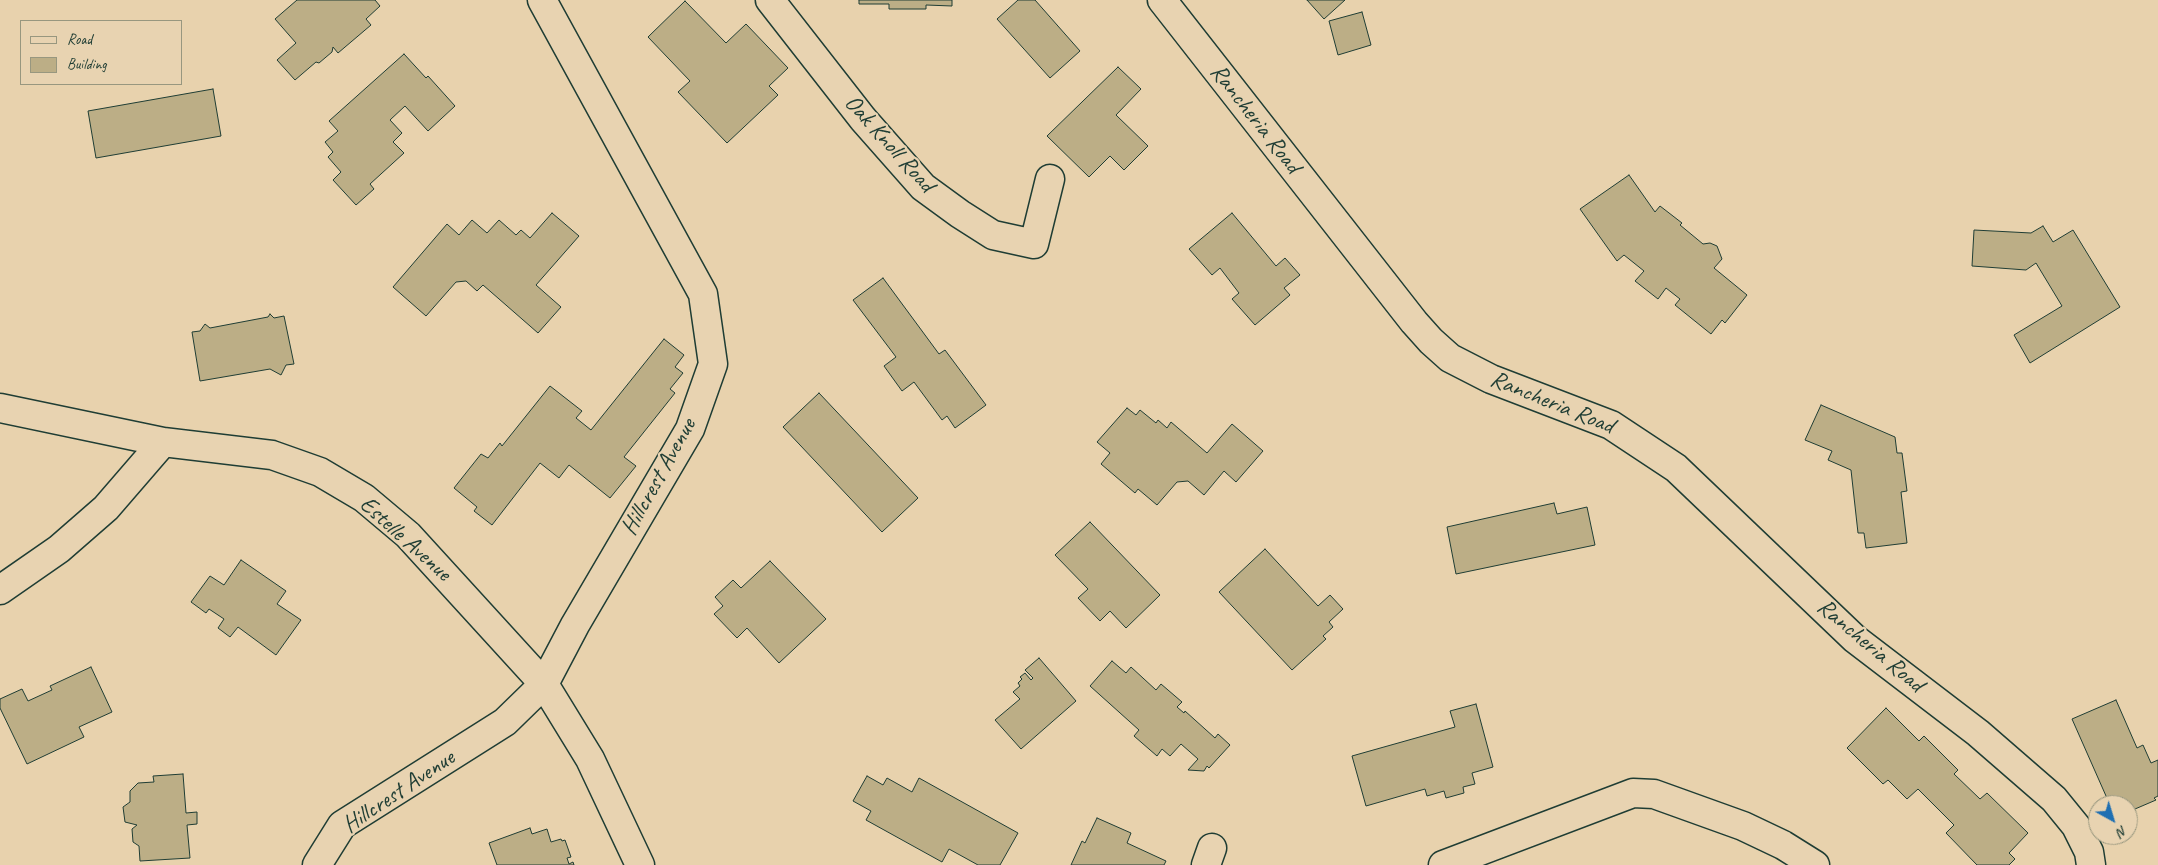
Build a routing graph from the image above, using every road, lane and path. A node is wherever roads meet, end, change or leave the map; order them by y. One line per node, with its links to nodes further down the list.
1 (542, 0): 8 (street, Hillcrest Avenue)
2 (770, 0): 4 (street, Oak Knoll Road)
3 (1162, 0): 13 (street, Rancheria Road)
4 (1050, 179)
5 (0, 408): 6 (street, Estelle Avenue)
6 (163, 442): 7 (street); 8 (street, Estelle Avenue)
7 (0, 590)
8 (544, 684): 9 (street, Hillcrest Avenue); 10 (street, Estelle Avenue)
9 (317, 865)
10 (640, 865)
11 (1443, 865): 12 (street)
12 (1816, 865)
13 (2091, 865)

